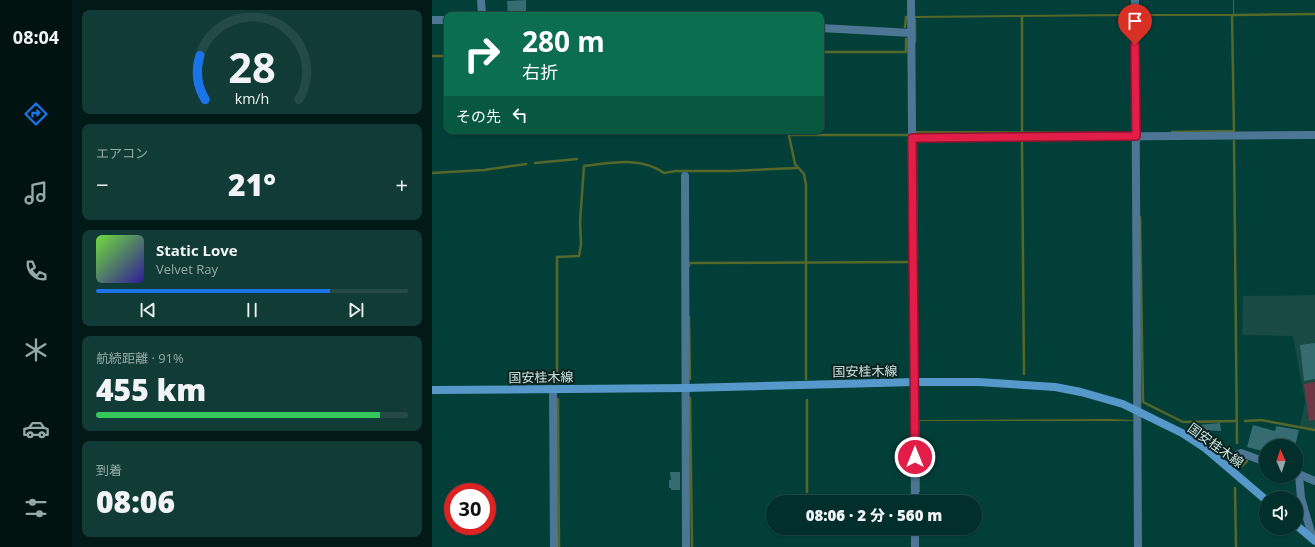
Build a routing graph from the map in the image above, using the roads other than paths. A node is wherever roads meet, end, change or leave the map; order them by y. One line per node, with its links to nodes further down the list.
1 (481, 0): 4 (street)
2 (911, 0): 8 (street)
3 (1135, 0): 10 (street)
4 (482, 12)
5 (432, 20): 6 (street)
6 (444, 20)
7 (824, 28): 8 (street)
8 (911, 33): 11 (street)
9 (1315, 134): 10 (street)
10 (1136, 136): 11 (street); 17 (street)
11 (912, 138): 13 (street)
12 (685, 176): 14 (street)
13 (915, 382): 14 (main road, 国安桂木線); 17 (main road, 国安桂木線); 24 (street)
14 (686, 388): 15 (main road, 国安桂木線); 29 (street)
15 (553, 389): 16 (main road, 国安桂木線); 28 (street)
16 (432, 390)
17 (1138, 411): 19 (main road, 国安桂木線); 31 (street)
18 (1259, 459): 19 (street)
19 (1227, 466): 23 (main road, 国安桂木線)
20 (1303, 476): 21 (street)
21 (1315, 481)
22 (1300, 483): 27 (street)
23 (1259, 494)
24 (915, 495)
25 (1303, 531): 27 (main road)
26 (915, 535): 30 (street)
27 (1314, 540)
28 (554, 547)
29 (686, 547)
30 (915, 547)
31 (1138, 547)

